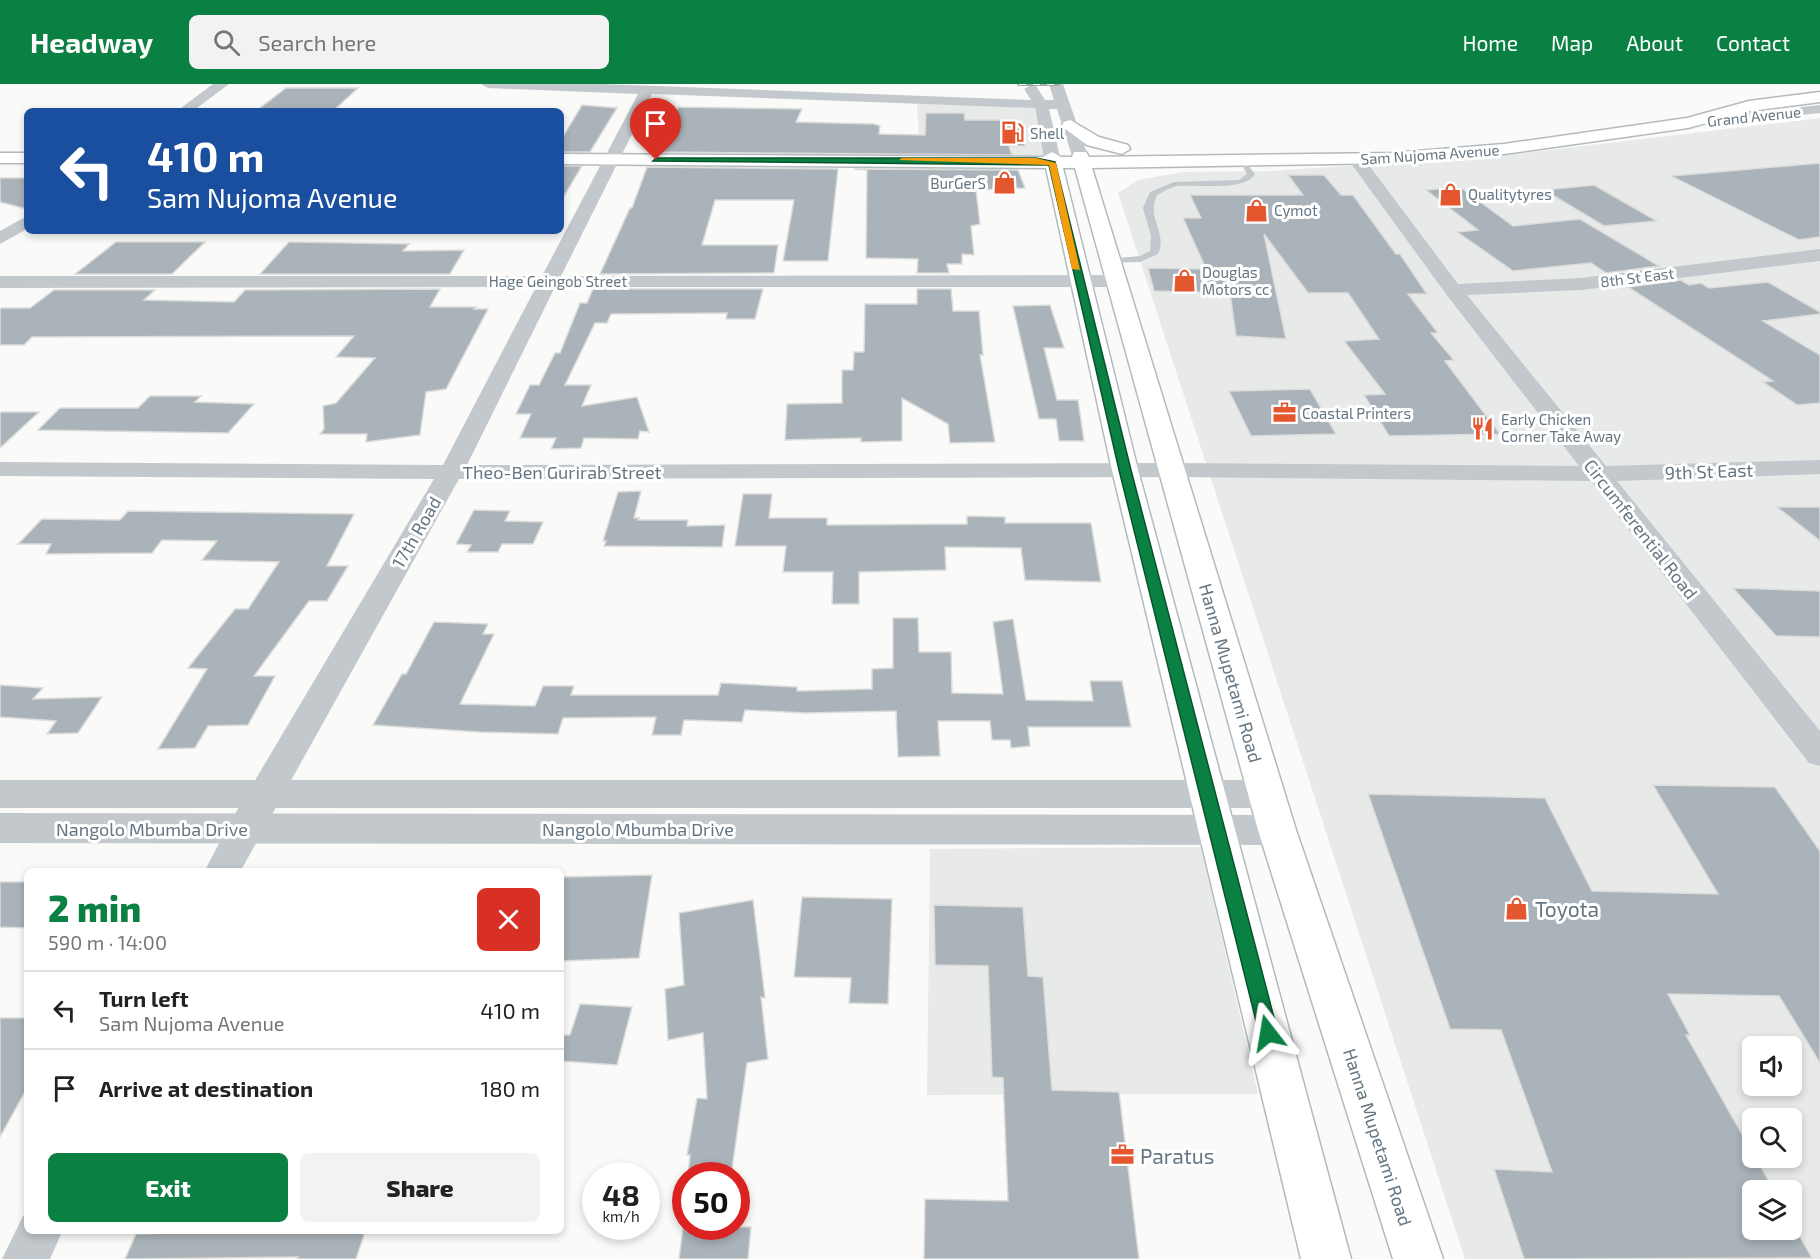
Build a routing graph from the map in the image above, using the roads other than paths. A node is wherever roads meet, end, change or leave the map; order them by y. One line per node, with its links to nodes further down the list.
1 (222, 84): 11 (street)
2 (488, 84): 5 (street)
3 (1056, 84): 10 (street, Hanna Mupetami Road)
4 (1028, 85): 8 (street); 9 (street, Hanna Mupetami Road)
5 (647, 90): 8 (street); 21 (street, 17th Road)
6 (1820, 91): 12 (main road)
7 (1820, 97): 14 (main road, Sam Nujoma Avenue)
8 (954, 102): 9 (street)
9 (1041, 104): 10 (street); 16 (street, Hanna Mupetami Road)
10 (1063, 105): 16 (street, Hanna Mupetami Road)
11 (188, 108)
12 (1672, 109)
13 (1820, 109): 14 (street, Grand Avenue)
14 (1688, 123): 17 (main road, Sam Nujoma Avenue)
15 (1535, 128): 17 (main road, Sam Nujoma Avenue)
16 (1062, 154): 21 (main road, Sam Nujoma Avenue); 22 (main road, Sam Nujoma Avenue); 22 (main road); 24 (main road, Hanna Mupetami Road); 29 (main road, Hanna Mupetami Road)
17 (1353, 155): 22 (main road, Sam Nujoma Avenue); 23 (main road, Sam Nujoma Avenue); 32 (street, Circumferential Road)
18 (0, 158): 19 (main road)
19 (24, 158)
20 (564, 159): 21 (main road, Sam Nujoma Avenue)
21 (610, 160): 30 (street, 17th Road)
22 (1198, 160): 23 (main road, Sam Nujoma Avenue); 24 (main road)
23 (1244, 162): 28 (lane)
24 (1108, 187): 28 (main road, Hanna Mupetami Road)
25 (24, 222): 26 (street)
26 (0, 240)
27 (1820, 255): 32 (street, 8th St East)
28 (1113, 271): 29 (street, Hage Geingob Street); 36 (main road, Hanna Mupetami Road)
29 (1079, 280): 30 (street, Hage Geingob Street); 35 (main road, Hanna Mupetami Road)
30 (551, 281): 31 (street, Hage Geingob Street); 37 (street, 17th Road)
31 (0, 282)
32 (1453, 290): 38 (street, Circumferential Road)
33 (1820, 467): 38 (street, 9th St East)
34 (0, 470): 37 (street, Theo-Ben Gurirab Street)
35 (1125, 470): 36 (street, Theo-Ben Gurirab Street); 37 (street, Theo-Ben Gurirab Street); 43 (main road, Hanna Mupetami Road)
36 (1172, 470): 38 (street, 9th St East); 41 (main road, Hanna Mupetami Road)
37 (451, 472): 42 (street, 17th Road)
38 (1598, 474): 39 (street, Circumferential Road)
39 (1820, 754)
40 (0, 794): 42 (street, Nangolo Mbumba Drive)
41 (1266, 794): 43 (street, Nangolo Mbumba Drive); 46 (main road, Hanna Mupetami Road)
42 (266, 795): 43 (street, Nangolo Mbumba Drive); 45 (street, 17th Road)
43 (1212, 812): 45 (street, Nangolo Mbumba Drive); 46 (street, Nangolo Mbumba Drive); 50 (main road, Hanna Mupetami Road)
44 (0, 828): 45 (street, Nangolo Mbumba Drive)
45 (244, 829): 47 (street, 17th Road)
46 (1277, 830): 51 (main road, Hanna Mupetami Road)
47 (224, 868)
48 (38, 1234): 49 (street)
49 (25, 1259)
50 (1326, 1259)
51 (1418, 1259)

